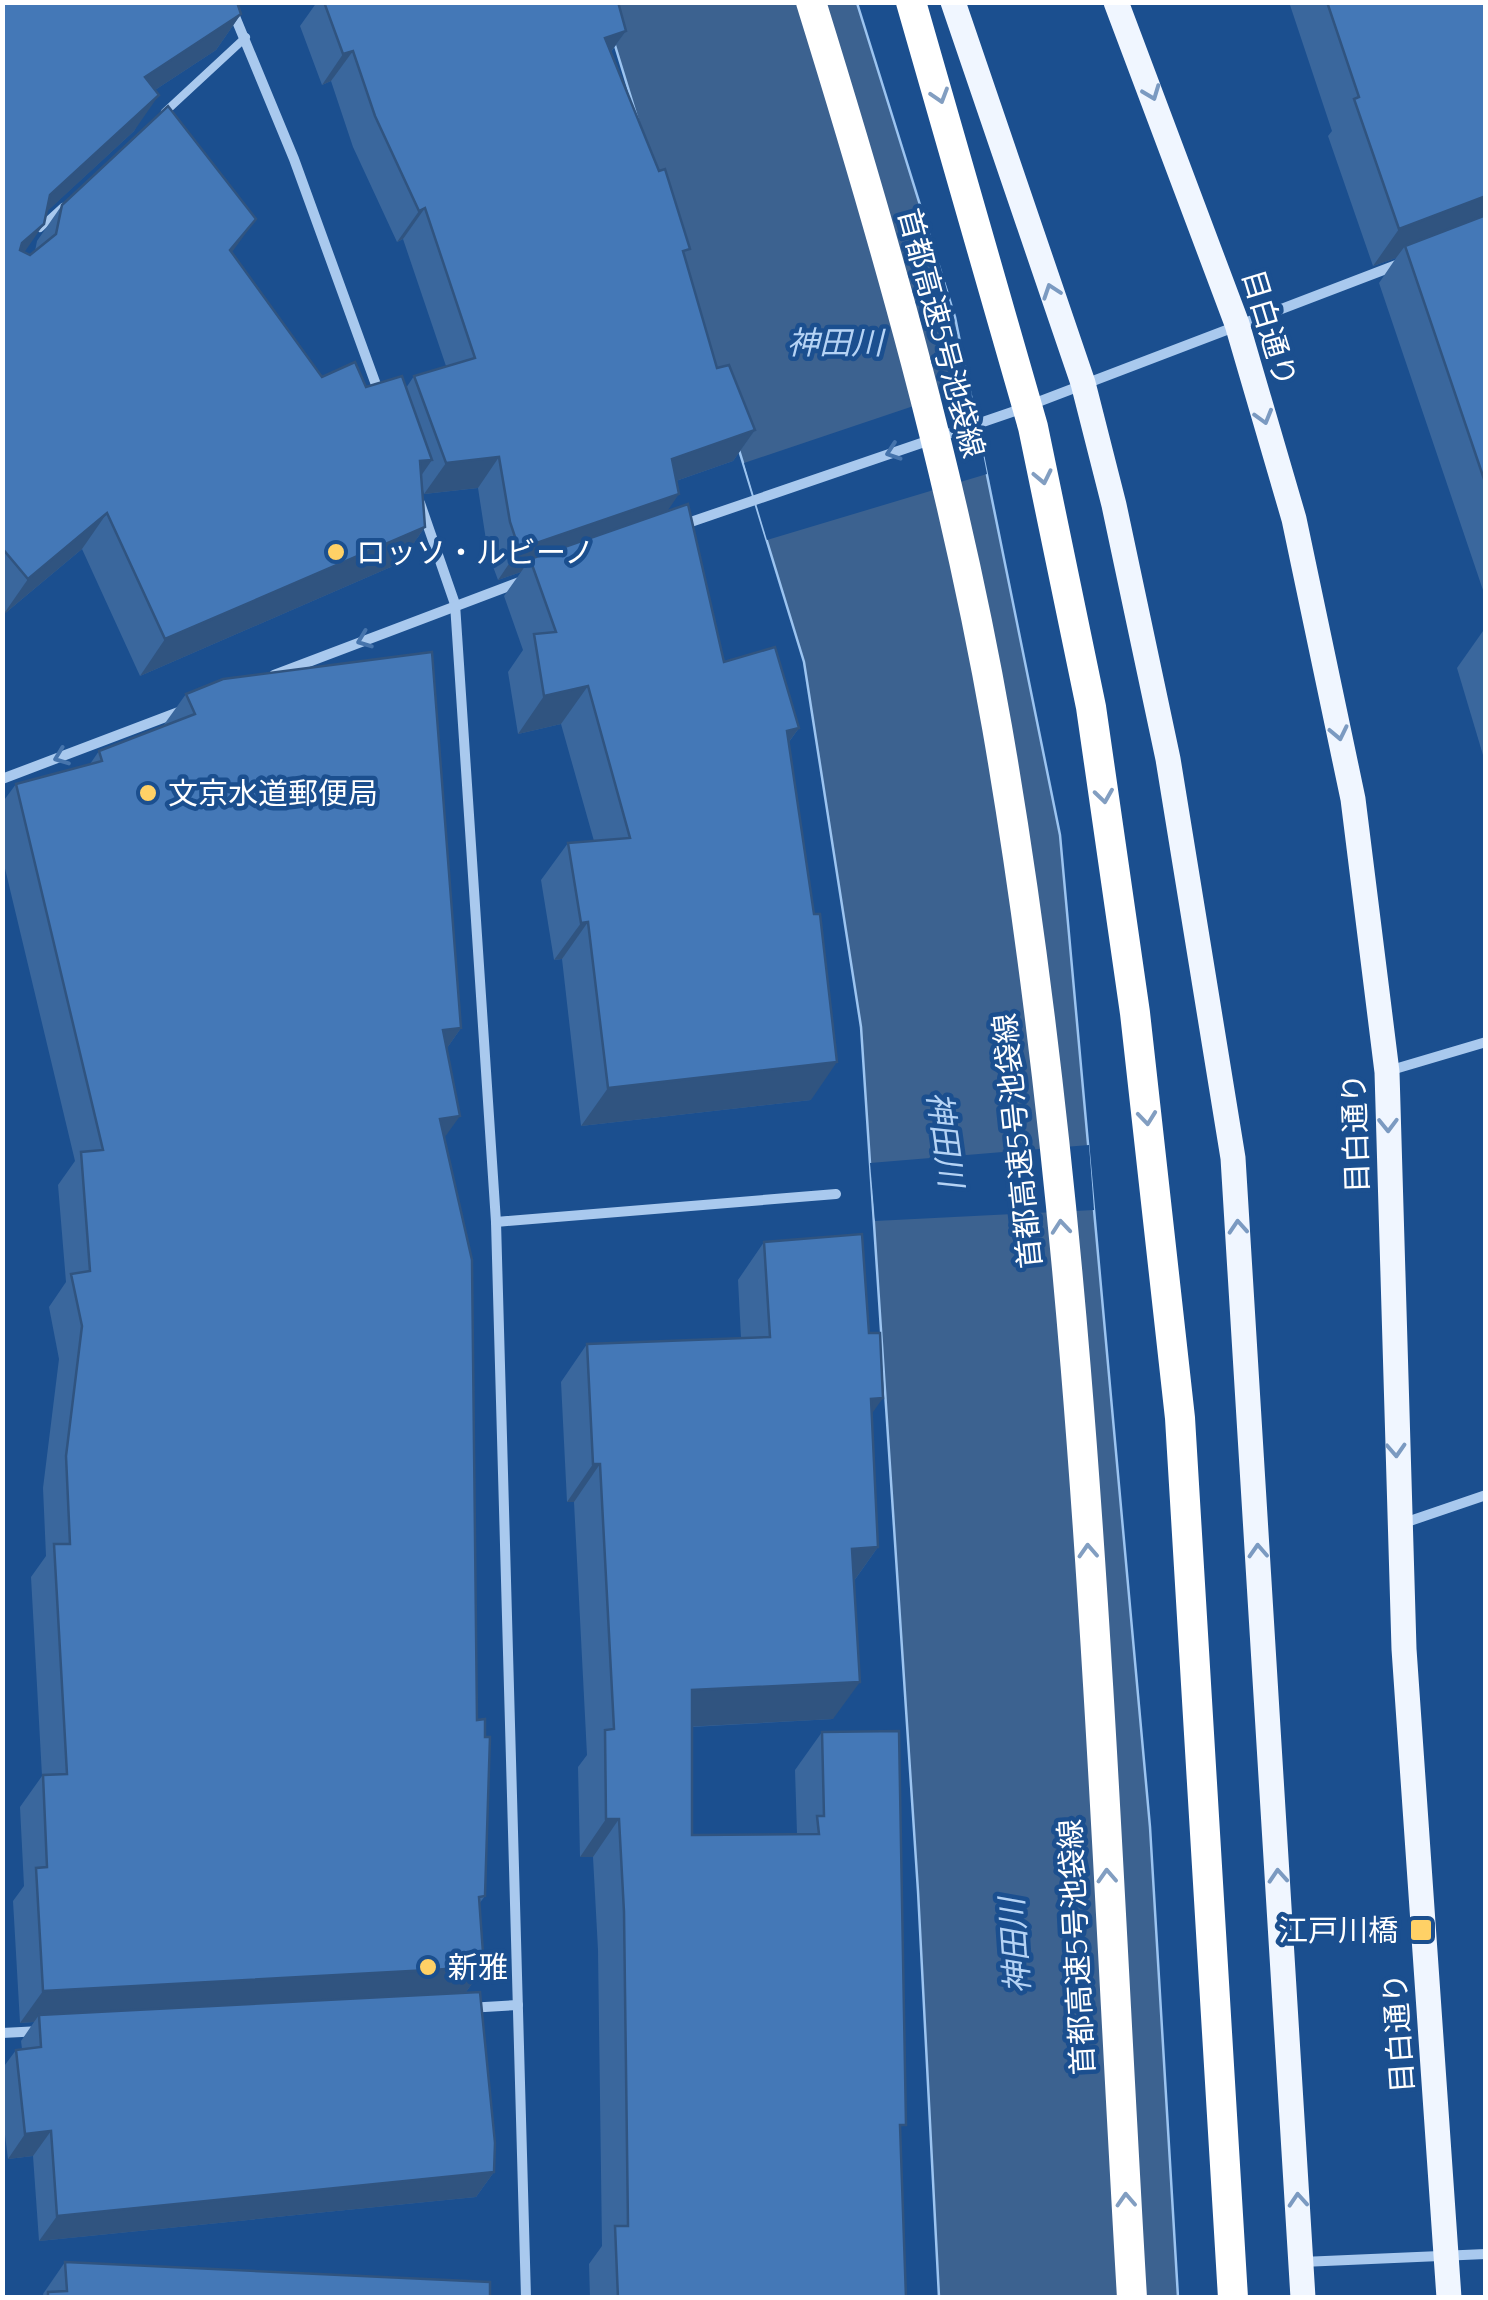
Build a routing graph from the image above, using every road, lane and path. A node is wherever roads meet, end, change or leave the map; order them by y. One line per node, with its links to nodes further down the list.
1 (229, 2): 6 (street)
2 (811, 2): 35 (highway, 首都高速5号池袋線, one-way to 2, bridge)
3 (911, 2): 36 (highway, 首都高速5号池袋線, one-way to 36, bridge)
4 (953, 2): 12 (main road, one-way to 4)
5 (1116, 2): 11 (main road, 目白通り, one-way to 11)
6 (246, 37): 7 (lane); 13 (street)
7 (160, 117)
8 (73, 197): 9 (lane)
9 (30, 237)
10 (1408, 261): 11 (street)
11 (1237, 324): 12 (street); 22 (main road, 目白通り, one-way to 22)
12 (1083, 383): 15 (street, one-way to 15); 33 (main road, one-way to 12)
13 (386, 413)
14 (413, 486): 17 (street)
15 (678, 526)
16 (546, 572): 17 (street)
17 (455, 604): 18 (street, one-way to 18); 24 (street)
18 (255, 682)
19 (201, 703): 20 (street, one-way to 20)
20 (2, 779)
21 (1486, 1042): 22 (street)
22 (1386, 1072): 26 (main road, 目白通り, one-way to 26)
23 (836, 1194): 24 (street)
24 (496, 1222): 27 (street)
25 (1486, 1495): 26 (street)
26 (1400, 1524): 32 (main road, 目白通り)
27 (518, 2005): 28 (street); 34 (street)
28 (459, 2008)
29 (62, 2030): 30 (street)
30 (2, 2033)
31 (1486, 2254): 32 (street)
32 (1446, 2257): 33 (street); 38 (main road, 目白通り)
33 (1302, 2262): 37 (main road)
34 (526, 2298)
35 (1132, 2298)
36 (1233, 2298)
37 (1303, 2298)
38 (1449, 2298)

